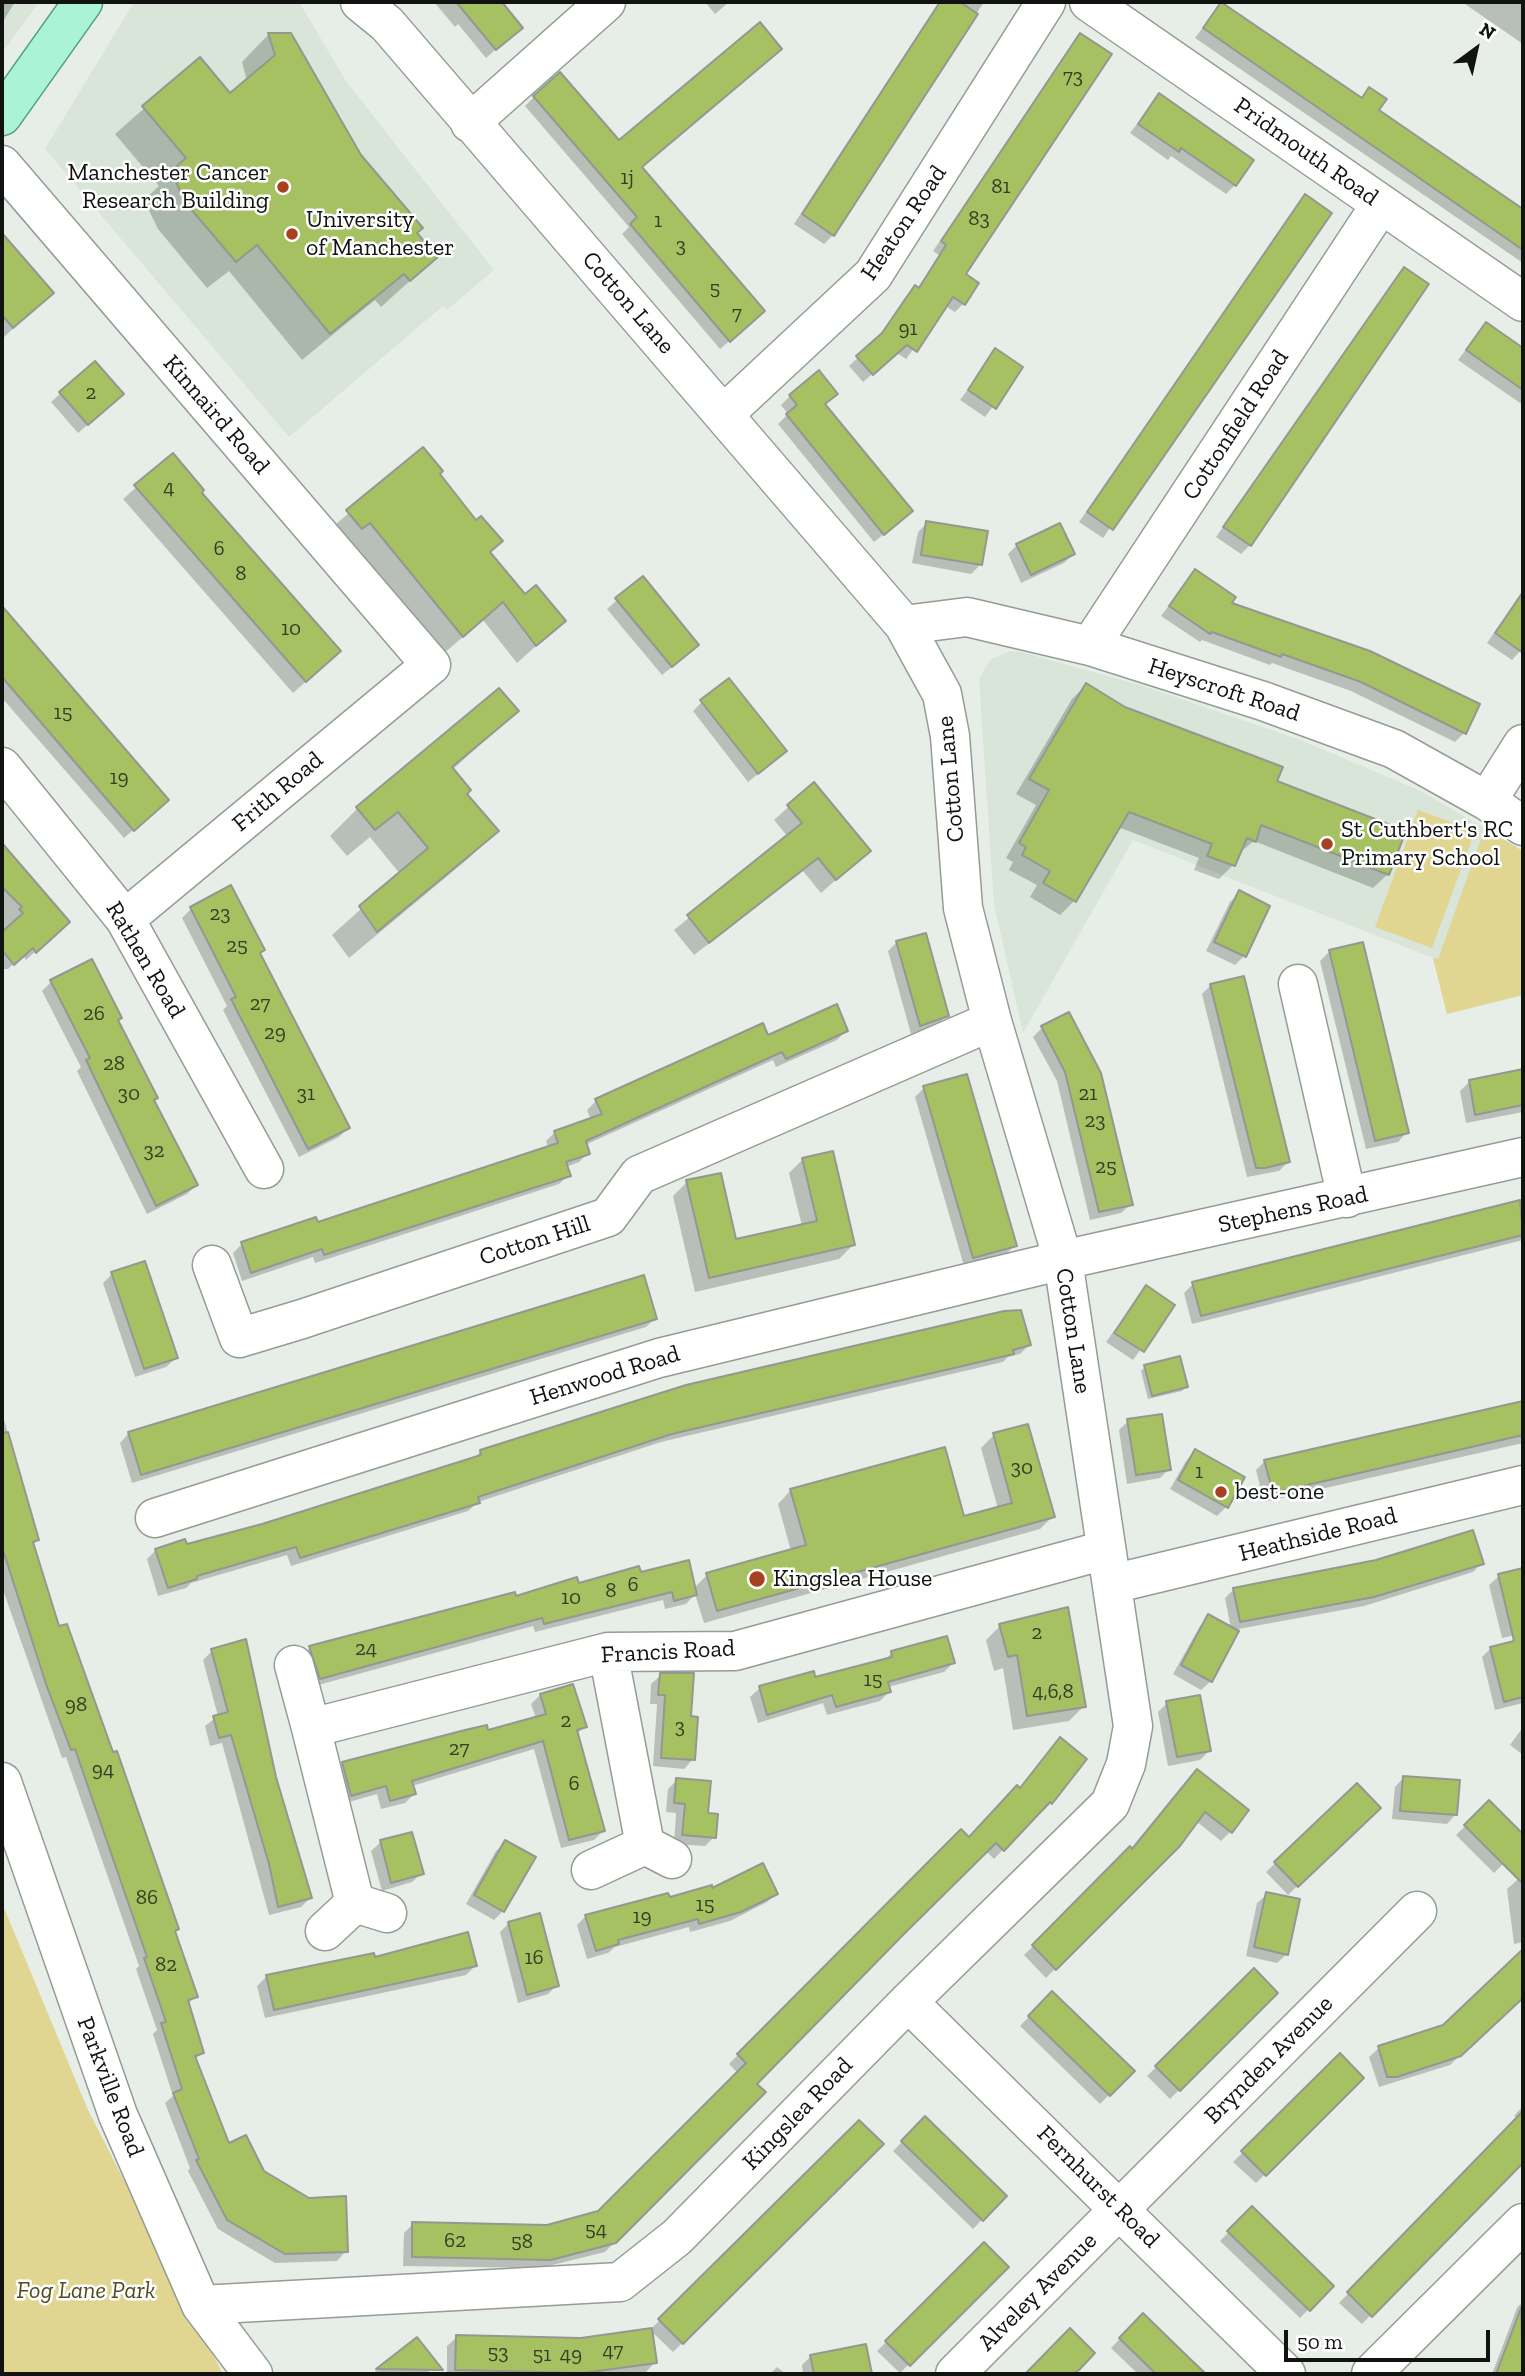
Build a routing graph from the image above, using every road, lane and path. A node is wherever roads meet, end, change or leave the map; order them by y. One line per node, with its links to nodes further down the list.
1 (83, 2): 6 (main road)
2 (360, 2): 7 (street, Cotton Lane)
3 (606, 2): 7 (street)
4 (1046, 2): 11 (street, Heaton Road)
5 (1089, 2): 9 (street, Pridmouth Road)
6 (2, 116)
7 (470, 122): 11 (street, Cotton Lane)
8 (2, 165): 14 (street, Kinnaird Road)
9 (1381, 204): 10 (street, Pridmouth Road); 13 (street, Cottonfield Road)
10 (1523, 302)
11 (724, 414): 12 (street, Cotton Lane)
12 (904, 625): 13 (street, Heyscroft Road); 21 (street, Cotton Lane)
13 (1090, 646): 17 (street, Heyscroft Road)
14 (430, 665): 19 (street, Frith Road)
15 (1523, 744): 17 (street)
16 (2, 768): 19 (street, Rathen Road)
17 (1487, 801): 18 (street, Heyscroft Road)
18 (1523, 826)
19 (125, 919): 23 (street, Rathen Road)
20 (1298, 985): 24 (street)
21 (992, 1021): 25 (street, Cotton Lane); 26 (street, Cotton Hill)
22 (1523, 1157): 24 (street, Stephens Road)
23 (264, 1169)
24 (1347, 1198): 25 (street, Stephens Road)
25 (1063, 1260): 28 (street, Henwood Road); 29 (street, Cotton Lane)
26 (212, 1265)
27 (1523, 1485): 29 (street, Heathside Road)
28 (155, 1518)
29 (1109, 1567): 30 (street, Francis Road); 37 (street, Kingslea Road)
30 (608, 1652): 32 (street, Francis Road); 34 (street)
31 (294, 1665): 32 (street)
32 (311, 1728): 36 (street)
33 (2, 1782): 40 (street, Parkville Road)
34 (591, 1870)
35 (1417, 1911): 38 (street, Brynden Avenue)
36 (325, 1931)
37 (908, 2001): 38 (street, Fernhurst Road); 40 (street, Kingslea Road)
38 (1122, 2209): 42 (street, Alveley Avenue); 43 (street, Fernhurst Road)
39 (1523, 2222): 44 (street)
40 (201, 2305): 41 (street, Parkville Road)
41 (253, 2374)
42 (955, 2374)
43 (1286, 2374)
44 (1371, 2374)

